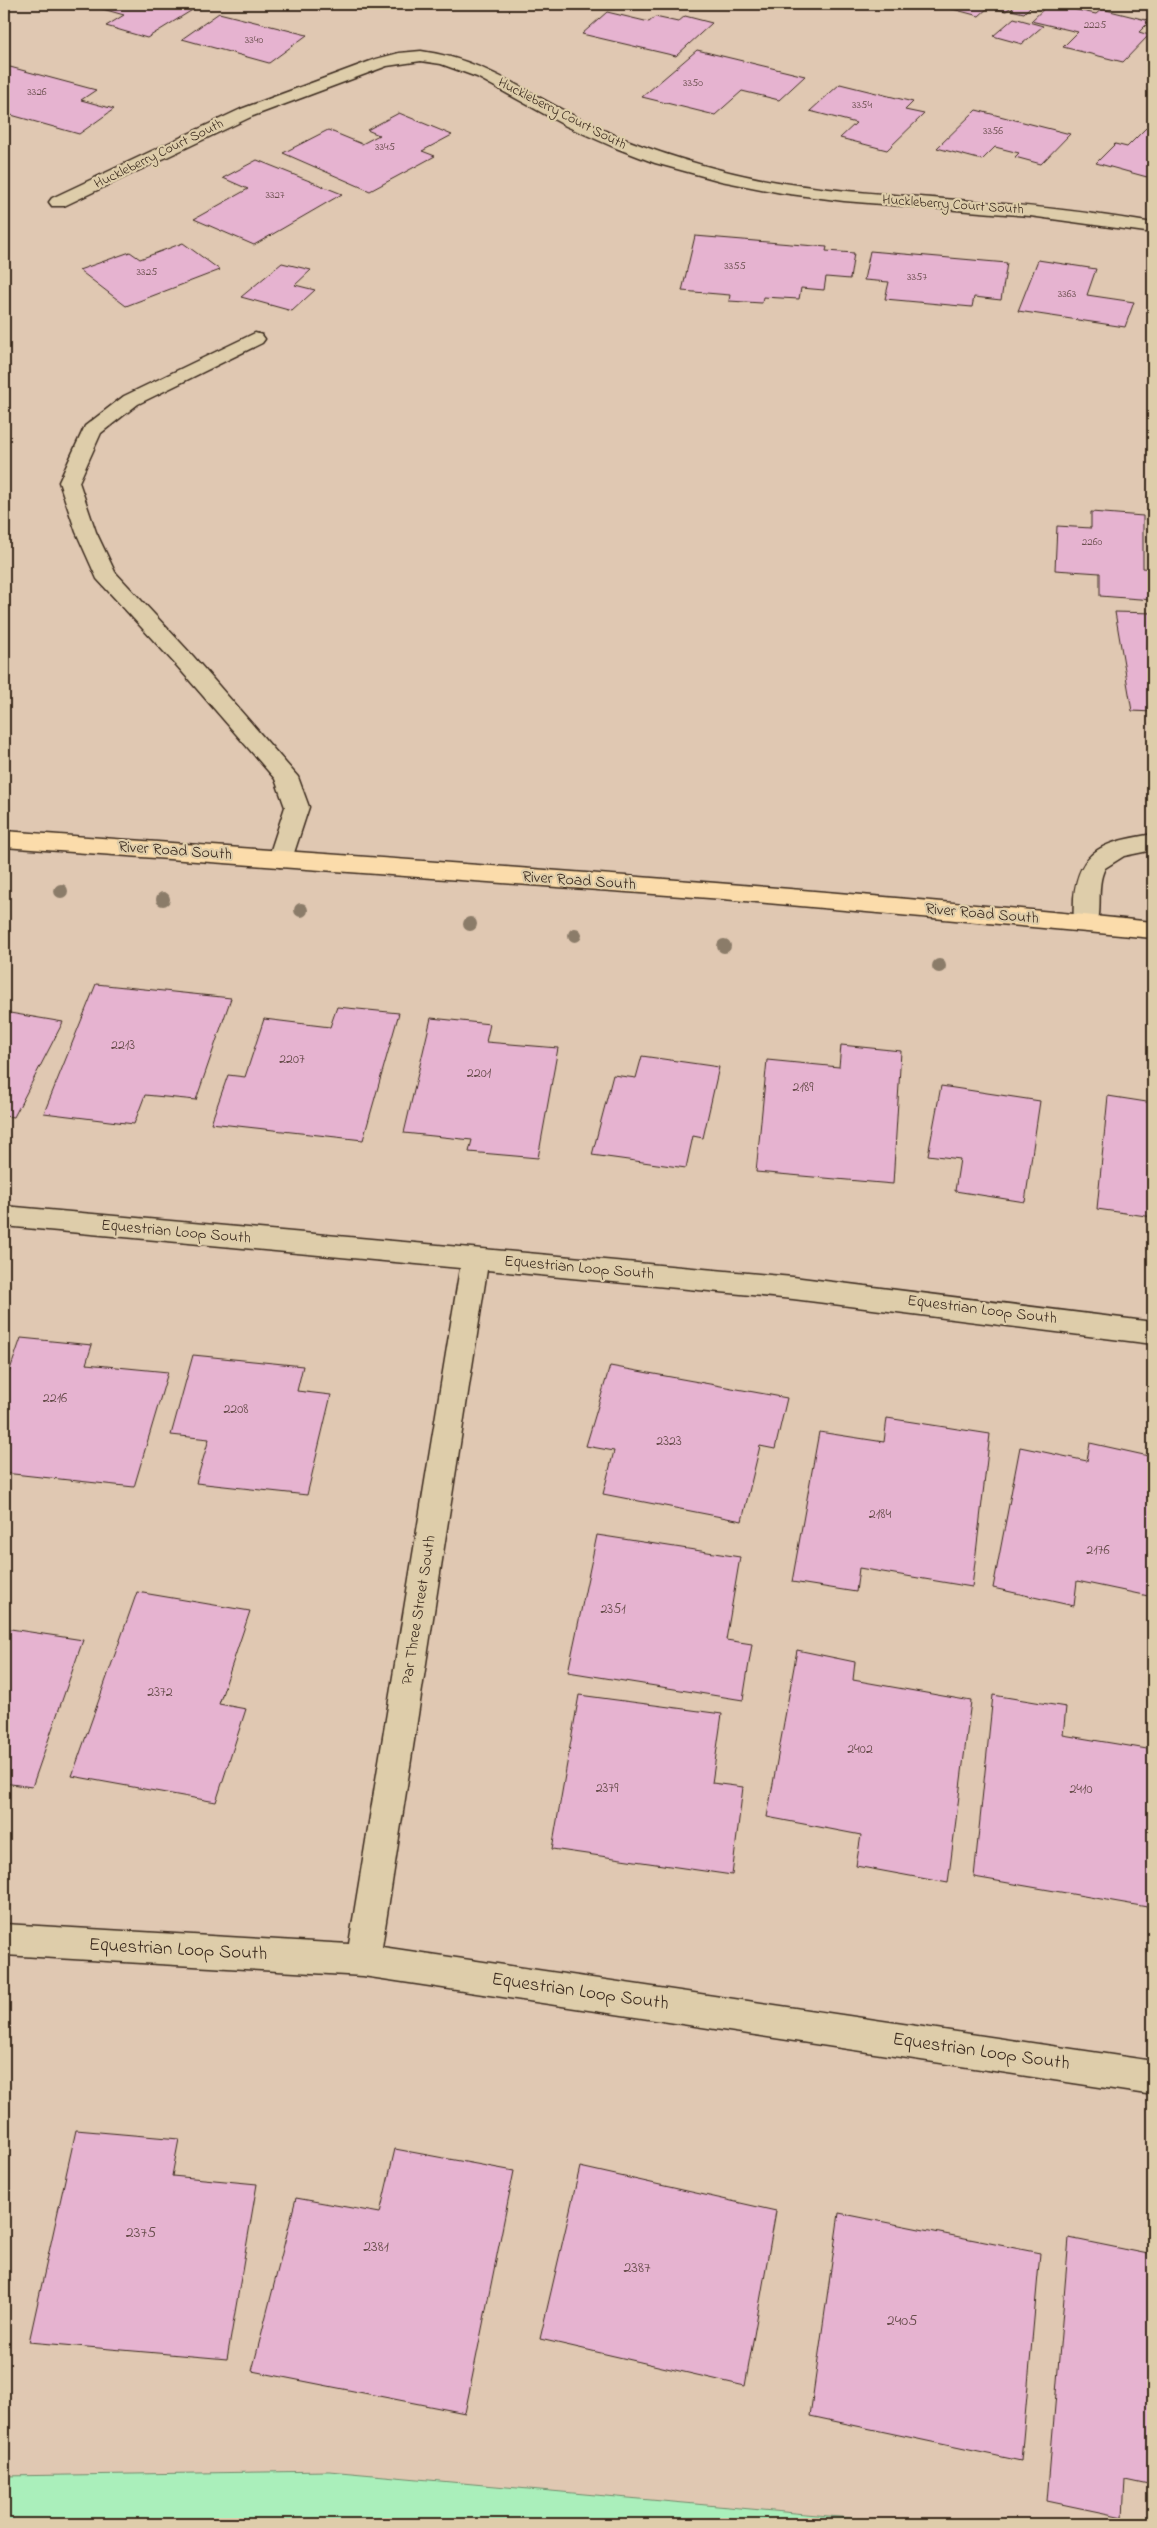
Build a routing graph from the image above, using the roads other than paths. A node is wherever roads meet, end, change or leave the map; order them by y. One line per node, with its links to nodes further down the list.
1 (58, 202): 2 (street, Huckleberry Court South)
2 (1153, 228)
3 (254, 338): 6 (street)
4 (4, 839): 6 (main road, River Road South)
5 (1153, 842): 7 (street)
6 (280, 859): 7 (main road, River Road South)
7 (1086, 923): 8 (main road, River Road South)
8 (1153, 930)
9 (4, 1216): 10 (street, Equestrian Loop South)
10 (475, 1259): 11 (street, Equestrian Loop South); 13 (street, Par Three Street South)
11 (1153, 1333)
12 (4, 1940): 13 (street, Equestrian Loop South)
13 (363, 1960): 14 (street, Equestrian Loop South)
14 (1153, 2078)

